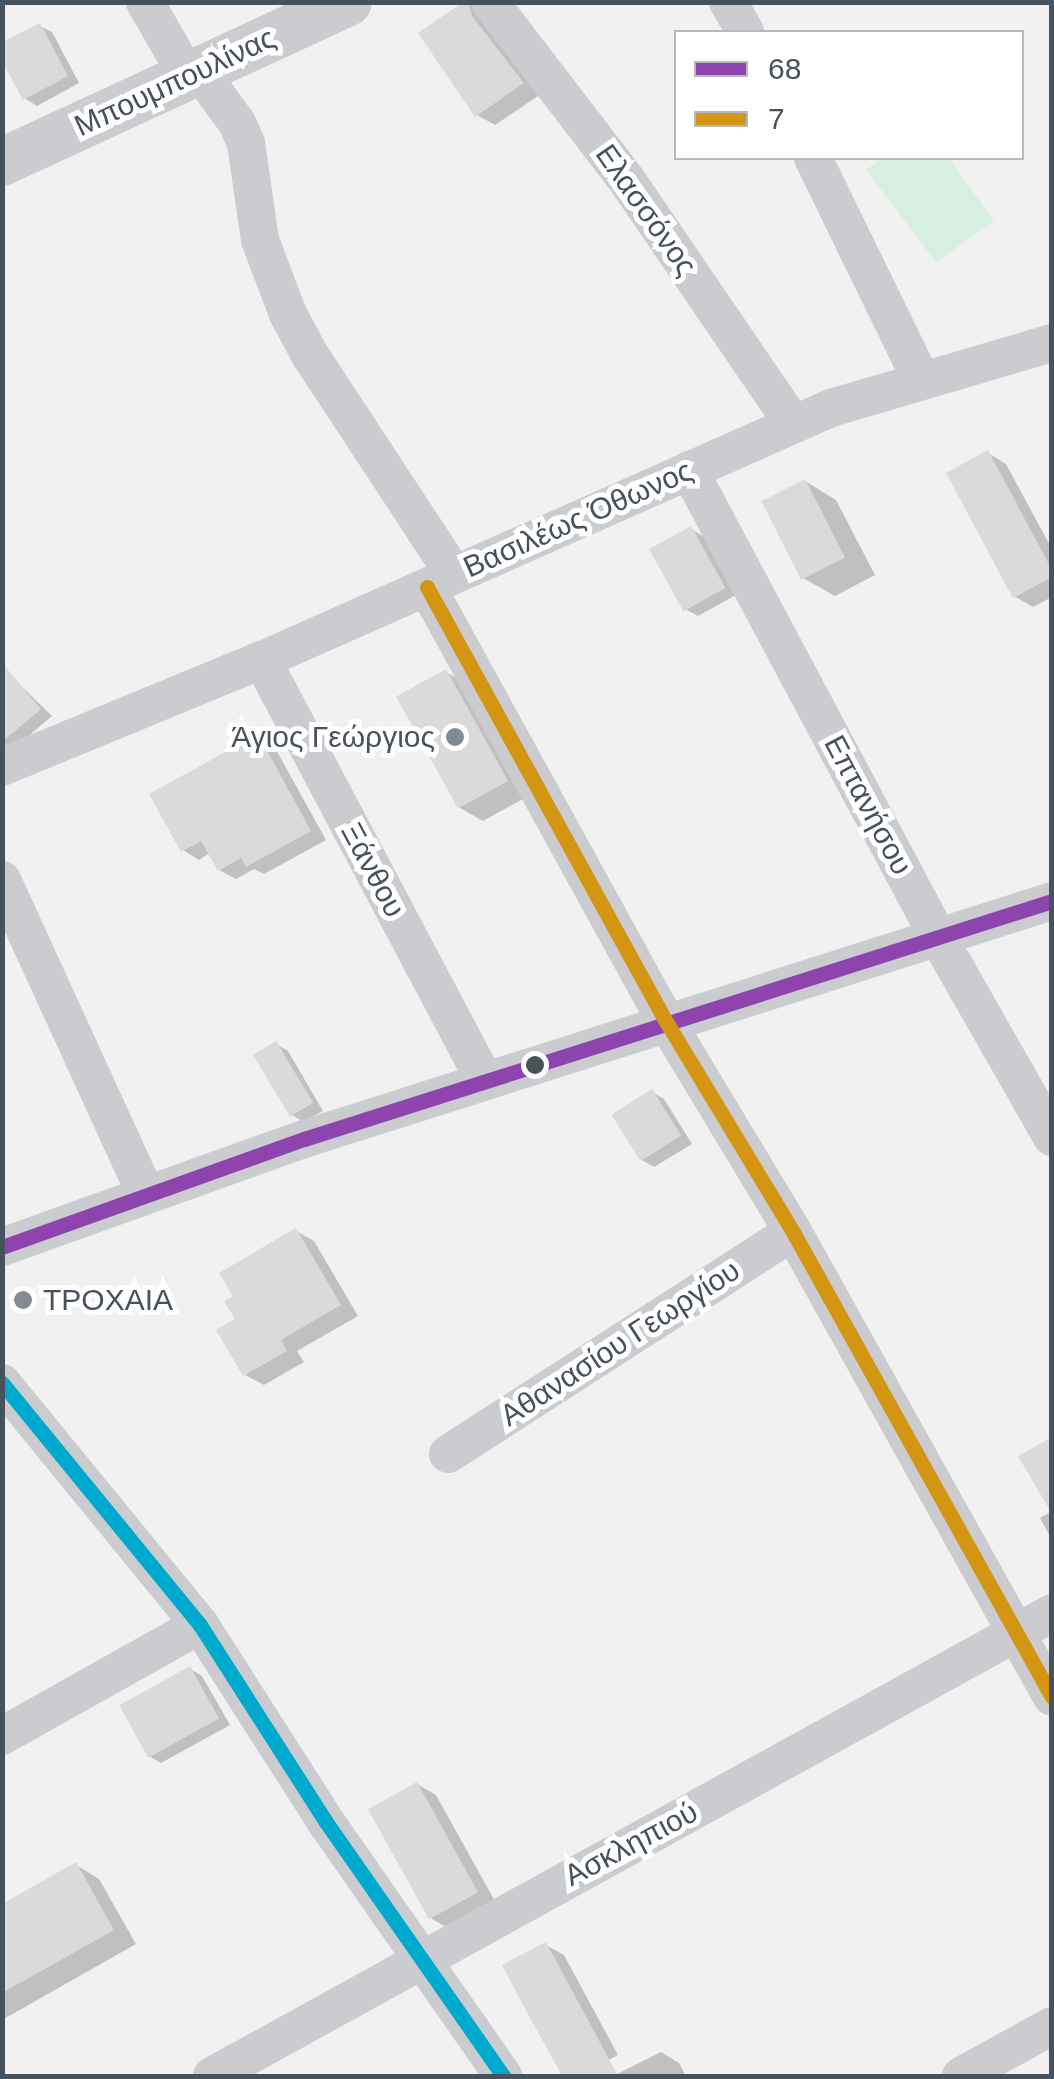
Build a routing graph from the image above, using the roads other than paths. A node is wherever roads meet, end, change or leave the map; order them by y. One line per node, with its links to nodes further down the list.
1 (145, 2): 6 (street)
2 (348, 2): 6 (street, Μπουμπουλίνας)
3 (490, 2): 11 (street, Ελασσόνος)
4 (728, 2): 5 (street)
5 (744, 30)
6 (193, 74): 8 (street, Μπουμπουλίνας); 13 (street)
7 (813, 160): 10 (street)
8 (3, 162)
9 (1052, 343): 10 (street, Βασιλέως Όθωνος)
10 (921, 379): 11 (street, Βασιλέως Όθωνος)
11 (793, 424): 12 (street, Βασιλέως Όθωνος)
12 (689, 470): 13 (street, Βασιλέως Όθωνος); 18 (street, Επτανήσου)
13 (441, 580): 14 (street, Βασιλέως Όθωνος); 19 (street)
14 (262, 660): 15 (street, Βασιλέως Όθωνος); 20 (street, Ξάνθου)
15 (2, 768)
16 (2, 880): 22 (street)
17 (1052, 901): 18 (street)
18 (939, 939): 19 (street); 21 (street, Επτανήσου)
19 (667, 1023): 20 (street); 23 (street)
20 (484, 1080): 22 (street)
21 (1052, 1137)
22 (146, 1194): 24 (street)
23 (793, 1232): 26 (street, Αθανασίου Γεωργίου); 29 (street)
24 (2, 1247)
25 (2, 1384): 28 (street)
26 (448, 1454)
27 (1052, 1612): 29 (street, Ασκληπιού)
28 (200, 1625): 31 (street); 32 (street)
29 (1016, 1634): 30 (street); 32 (street, Ασκληπιού)
30 (1052, 1697)
31 (2, 1736)
32 (420, 1958): 34 (street, Ασκληπιού); 35 (street)
33 (1052, 2026): 36 (street)
34 (212, 2076)
35 (503, 2076)
36 (960, 2076)

